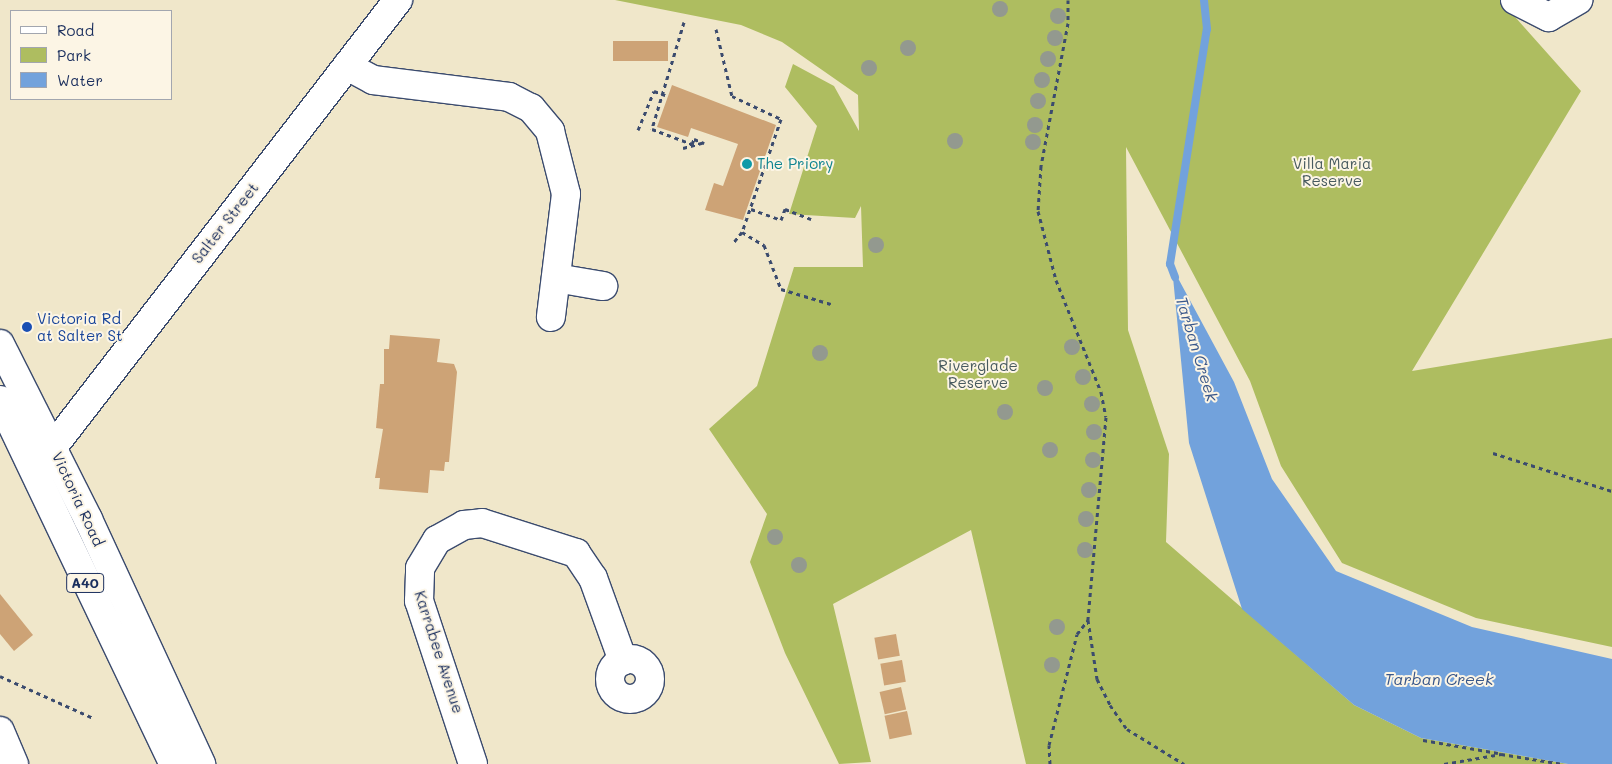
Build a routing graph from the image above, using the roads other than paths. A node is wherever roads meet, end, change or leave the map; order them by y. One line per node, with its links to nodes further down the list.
1 (398, 0): 4 (main road, Salter Street)
2 (1515, 0): 3 (main road)
3 (1578, 0)
4 (347, 66): 5 (main road); 10 (main road, Salter Street)
5 (556, 278): 6 (main road); 7 (main road)
6 (602, 286)
7 (551, 317)
8 (0, 344): 10 (main road, Victoria Road / A40)
9 (0, 400): 14 (main road, Victoria Road / A40)
10 (53, 447): 15 (main road, Victoria Road / A40)
11 (623, 660): 16 (main road, Karrabee Avenue)
12 (0, 731): 13 (main road)
13 (14, 764)
14 (174, 764)
15 (201, 764)
16 (473, 764)

